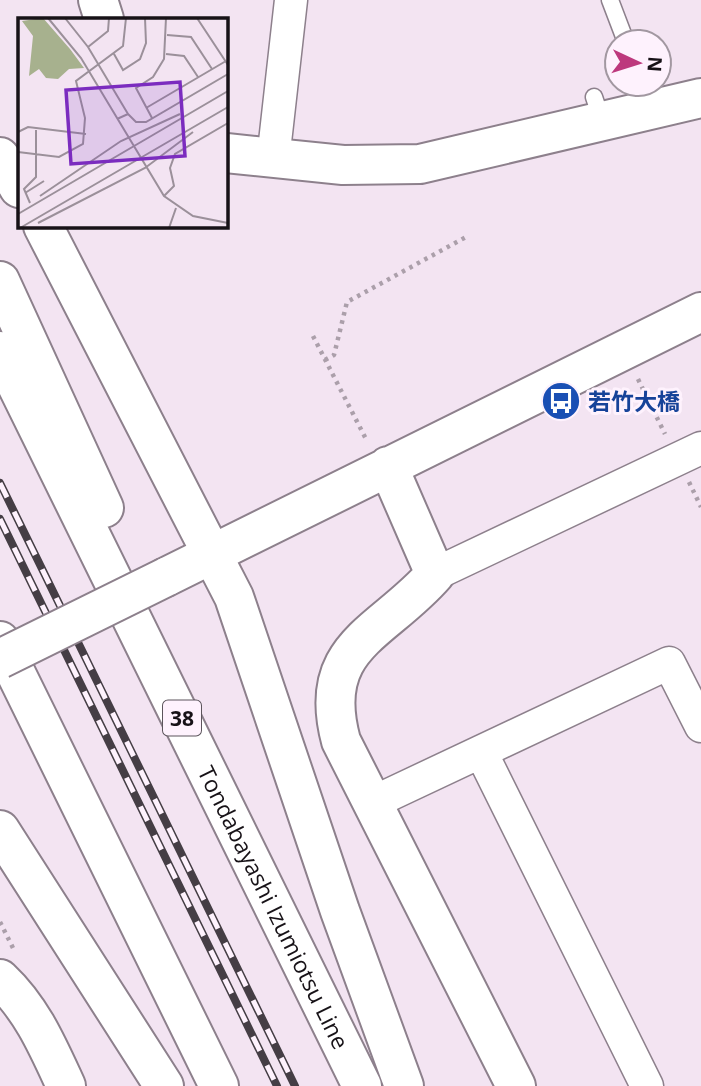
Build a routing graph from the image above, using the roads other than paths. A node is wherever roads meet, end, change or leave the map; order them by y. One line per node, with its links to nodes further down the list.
1 (98, 0): 4 (main road)
2 (291, 0): 11 (street)
3 (610, 0): 5 (lane)
4 (104, 18)
5 (621, 28)
6 (673, 97): 8 (main road)
7 (643, 98): 11 (main road)
8 (701, 98)
9 (228, 153): 11 (main road)
10 (0, 157): 12 (main road)
11 (273, 160)
12 (18, 186)
13 (44, 228): 19 (main road)
14 (0, 281): 27 (main road)
15 (701, 312): 18 (main road)
16 (0, 351): 27 (main road, Tondabayashi Izumiotsu Line / 38)
17 (701, 448): 20 (street)
18 (379, 457): 19 (main road); 20 (main road)
19 (212, 554): 22 (main road, bridge); 33 (main road)
20 (435, 574): 25 (main road)
21 (0, 641): 31 (main road)
22 (0, 659)
23 (701, 726): 24 (street)
24 (481, 752): 25 (street); 35 (street)
25 (374, 802): 34 (main road)
26 (0, 830): 30 (main road)
27 (264, 886): 32 (main road, Tondabayashi Izumiotsu Line / 38)
28 (8, 966): 29 (main road)
29 (66, 1086)
30 (164, 1086)
31 (219, 1086)
32 (362, 1086)
33 (404, 1086)
34 (516, 1086)
35 (647, 1086)

